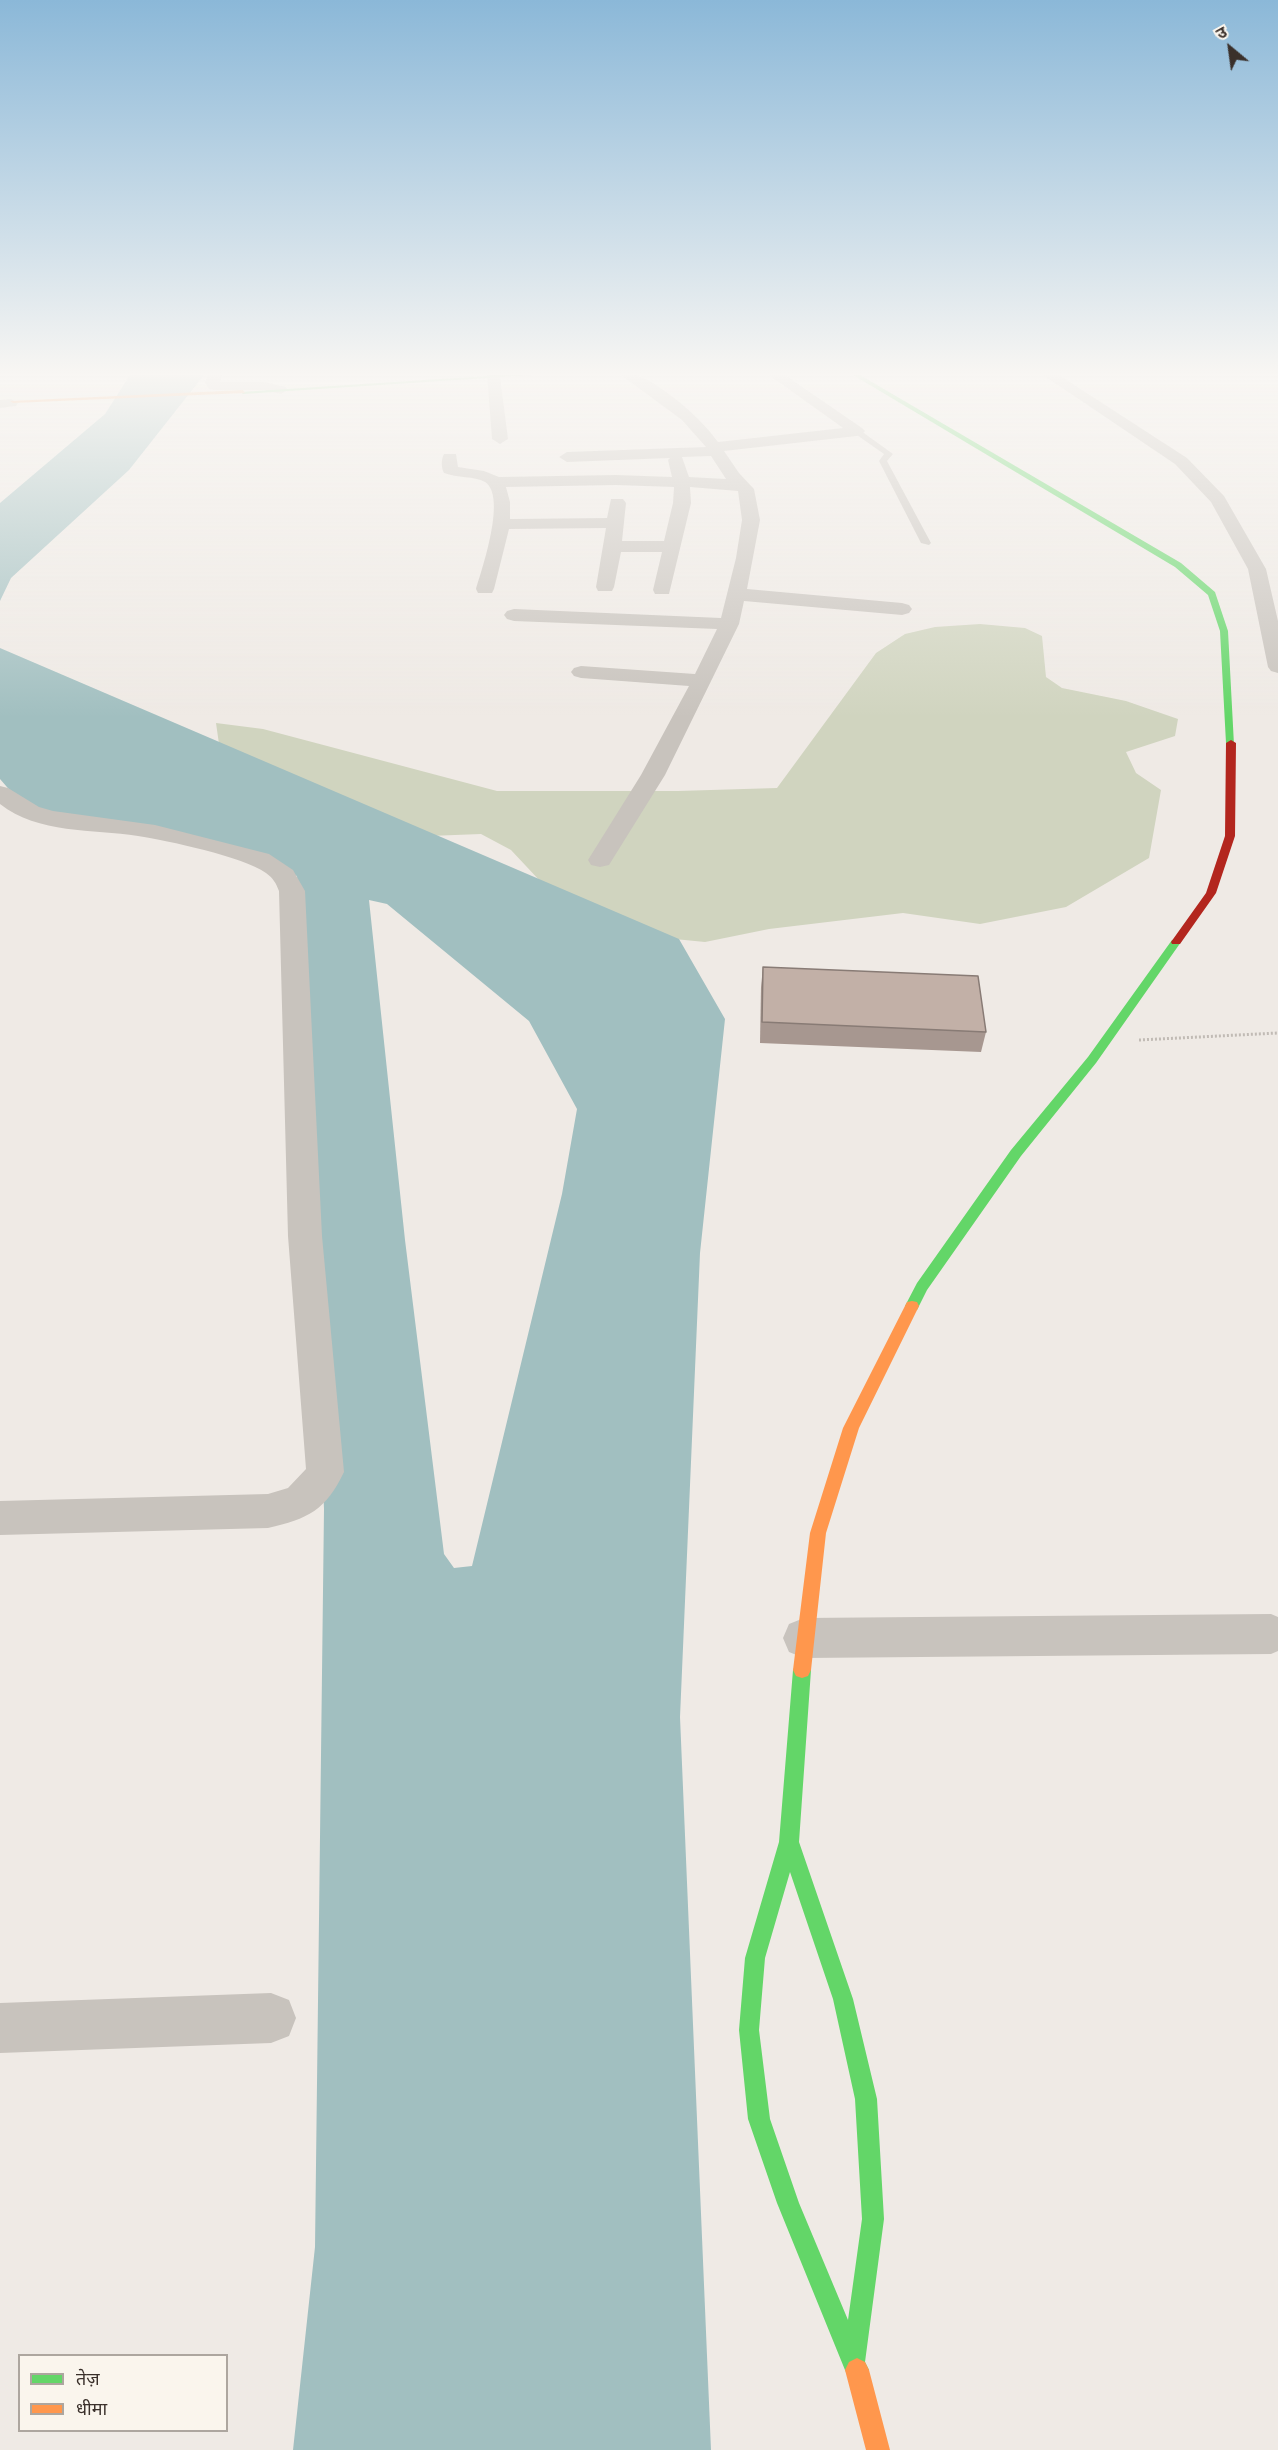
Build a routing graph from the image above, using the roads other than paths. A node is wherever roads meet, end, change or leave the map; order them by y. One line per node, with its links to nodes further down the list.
1 (498, 489): 9 (street)
2 (616, 489): 8 (street)
3 (682, 489): 12 (street)
4 (745, 489): 16 (street)
5 (898, 489): 10 (lane)
6 (1050, 489): 27 (street)
7 (1208, 489): 20 (street)
8 (616, 523): 9 (street); 11 (street)
9 (502, 524): 14 (street)
10 (926, 543)
11 (613, 546): 12 (street); 13 (street)
12 (672, 547): 15 (street)
13 (605, 586)
14 (485, 589)
15 (662, 590)
16 (735, 594): 17 (street); 19 (street)
17 (902, 609)
18 (514, 615): 19 (street)
19 (729, 624): 22 (street)
20 (1278, 667)
21 (581, 672): 22 (street)
22 (702, 681): 24 (street)
23 (0, 793): 25 (street)
24 (600, 860)
25 (0, 1518)
26 (1271, 1634): 27 (street)
27 (804, 1638): 28 (street)
28 (789, 1842): 31 (street); 31 (street)
29 (271, 2018): 30 (street)
30 (0, 2028)
31 (855, 2360): 32 (street)
32 (878, 2450)

